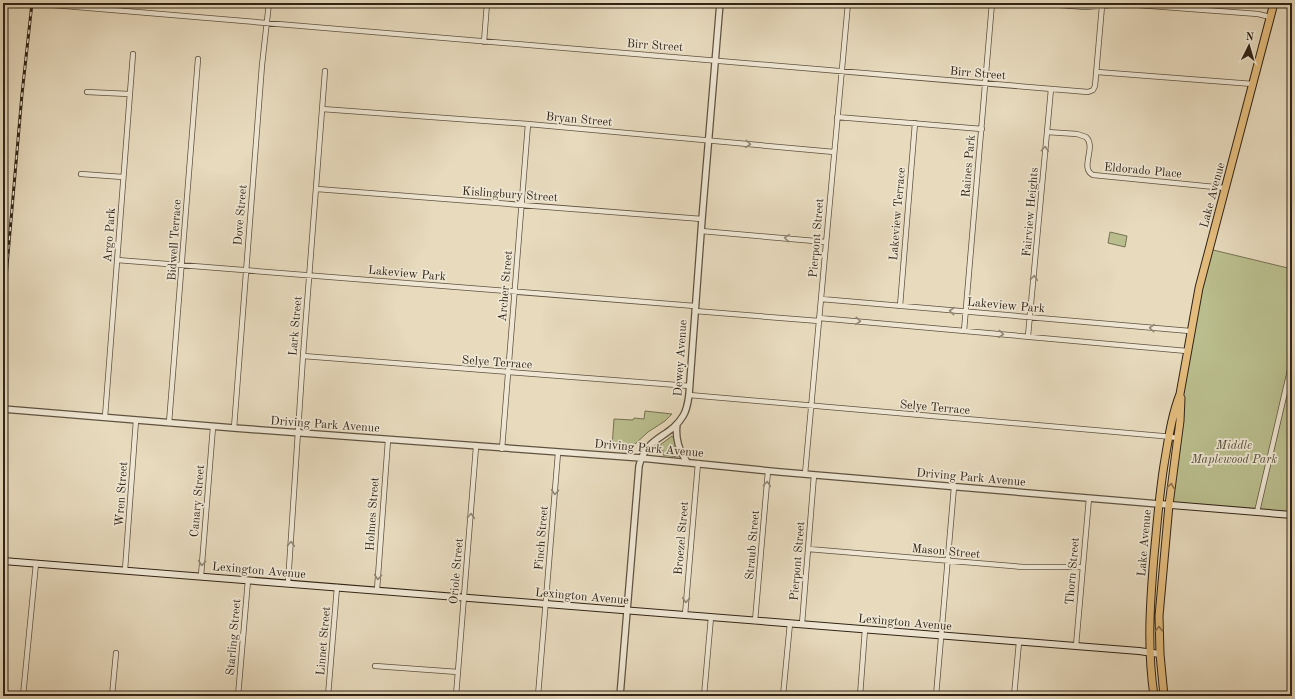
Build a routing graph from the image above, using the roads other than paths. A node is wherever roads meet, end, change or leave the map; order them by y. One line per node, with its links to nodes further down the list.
1 (269, 3): 11 (street, Dove Street)
2 (487, 3): 12 (street)
3 (720, 3): 15 (street, Dewey Avenue)
4 (848, 3): 17 (street, Pierpont Street)
5 (992, 3): 19 (street, Raines Park)
6 (1035, 3): 9 (street)
7 (1274, 3): 10 (main road, Lake Avenue)
8 (41, 4): 11 (street, Birr Street)
9 (1102, 6): 10 (street); 18 (street)
10 (1270, 17): 20 (main road, Lake Avenue)
11 (268, 23): 12 (street, Birr Street); 42 (street, Dove Street)
12 (484, 42): 15 (street, Birr Street)
13 (133, 54): 23 (street, Argo Park)
14 (198, 59): 41 (street, Bidwell Terrace)
15 (716, 60): 17 (street, Birr Street); 30 (street, Dewey Avenue)
16 (325, 71): 24 (street, Lark Street)
17 (842, 71): 19 (street, Birr Street); 25 (street, Pierpont Street)
18 (1097, 72): 20 (street); 21 (street, Birr Street)
19 (986, 83): 21 (street, Birr Street); 28 (street, Raines Park)
20 (1253, 84): 34 (main road, Lake Avenue)
21 (1051, 89): 29 (street, Fairview Heights)
22 (87, 92): 23 (street)
23 (129, 94): 33 (street, Argo Park)
24 (322, 108): 27 (street, Bryan Street); 35 (street, Lark Street)
25 (837, 117): 26 (street); 31 (street, Pierpont Street)
26 (915, 123): 28 (street); 46 (street, Lakeview Terrace)
27 (528, 124): 30 (street, Bryan Street); 36 (street, Archer Street)
28 (982, 129): 48 (street, Raines Park)
29 (1047, 132): 34 (street, Eldorado Place); 49 (street, Fairview Heights, one-way to 29)
30 (709, 140): 31 (street, Bryan Street, one-way to 31); 37 (street, Dewey Avenue)
31 (834, 152): 39 (street, Pierpont Street)
32 (81, 174): 33 (street)
33 (123, 176): 40 (street, Argo Park)
34 (1225, 188): 52 (main road, Lake Avenue)
35 (316, 189): 36 (street, Kislingbury Street); 43 (street, Lark Street)
36 (522, 205): 37 (street, Kislingbury Street); 44 (street, Archer Street)
37 (702, 219): 38 (street, Dewey Avenue)
38 (701, 231): 39 (street, one-way to 38); 47 (street, Dewey Avenue)
39 (826, 242): 45 (street, Pierpont Street)
40 (117, 260): 41 (street, Lakeview Park); 63 (street, Argo Park)
41 (182, 266): 42 (street, Lakeview Park); 65 (street, Bidwell Terrace)
42 (245, 271): 43 (street, Lakeview Park); 68 (street, Dove Street)
43 (309, 276): 44 (street, Lakeview Park); 55 (street, Lark Street)
44 (515, 292): 47 (street, Lakeview Park); 57 (street, Archer Street)
45 (821, 299): 46 (street, Lakeview Park); 50 (street, Pierpont Street)
46 (900, 306): 48 (street, Lakeview Park, one-way to 46)
47 (695, 309): 50 (street, Lakeview Park); 58 (street, Dewey Avenue)
48 (966, 312): 49 (street, Lakeview Park); 51 (street, Raines Park)
49 (1030, 317): 52 (street, Lakeview Park, one-way to 49); 53 (street, Fairview Heights)
50 (819, 320): 51 (street, Lakeview Park, one-way to 51); 61 (street, Pierpont Street)
51 (964, 331): 53 (street, Lakeview Park, one-way to 53)
52 (1190, 332): 54 (main road, Lake Avenue)
53 (1028, 336): 54 (street, Lakeview Park)
54 (1187, 351): 59 (main road, Lake Avenue)
55 (303, 356): 57 (street, Selye Terrace); 69 (street, Lark Street)
56 (1291, 366): 86 (street)
57 (508, 373): 58 (street, Selye Terrace); 74 (street, Archer Street)
58 (690, 386): 60 (street, Dewey Avenue)
59 (1180, 394): 70 (main road, Lake Avenue); 71 (main road, Lake Avenue)
60 (689, 395): 61 (street, Selye Terrace); 66 (street, Dewey Avenue)
61 (811, 406): 70 (street, Selye Terrace); 80 (street, Pierpont Street)
62 (3, 409): 63 (street, Driving Park Avenue)
63 (105, 417): 64 (street, Driving Park Avenue)
64 (136, 420): 65 (street, Driving Park Avenue); 93 (street, Wren Street)
65 (169, 423): 67 (street, Driving Park Avenue)
66 (677, 424): 76 (street, Dewey Avenue); 77 (street)
67 (213, 427): 68 (street, Driving Park Avenue); 94 (street, Canary Street, one-way to 94)
68 (234, 428): 69 (street, Driving Park Avenue)
69 (298, 433): 72 (street, Driving Park Avenue); 96 (street, Lark Street, one-way to 69)
70 (1169, 437): 71 (street, Selye Terrace); 84 (main road, Lake Avenue)
71 (1178, 438): 85 (main road, Lake Avenue, one-way to 71)
72 (388, 440): 73 (street, Driving Park Avenue); 98 (street, Holmes Street, one-way to 98)
73 (476, 447): 74 (street, Driving Park Avenue); 99 (street, Oriole Street, one-way to 73)
74 (502, 449): 75 (street, Driving Park Avenue)
75 (558, 453): 76 (street, Driving Park Avenue); 100 (street, Finch Street, one-way to 100)
76 (641, 458): 77 (street, Driving Park Avenue); 101 (street, Dewey Avenue)
77 (687, 462): 78 (street, Driving Park Avenue)
78 (698, 463): 79 (street, Driving Park Avenue); 102 (street, Broezel Street, one-way to 102)
79 (768, 471): 80 (street, Driving Park Avenue); 104 (street, Straub Street, one-way to 79)
80 (805, 474): 81 (street, Driving Park Avenue)
81 (814, 475): 82 (street, Driving Park Avenue); 88 (street, Pierpont Street)
82 (954, 487): 83 (street, Driving Park Avenue); 90 (street)
83 (1089, 498): 84 (street, Driving Park Avenue); 92 (street, Thorn Street)
84 (1159, 504): 85 (main road, Driving Park Avenue); 112 (main road, Lake Avenue)
85 (1168, 505): 86 (main road, Driving Park Avenue); 113 (main road, Lake Avenue, one-way to 85)
86 (1256, 512): 87 (main road, Driving Park Avenue)
87 (1292, 514)
88 (808, 550): 90 (street, Mason Street); 106 (street, Pierpont Street)
89 (3, 561): 91 (main road, Lexington Avenue)
90 (948, 561): 92 (street, Mason Street); 108 (street)
91 (36, 563): 93 (main road, Lexington Avenue); 116 (street)
92 (1083, 567): 110 (street, Thorn Street)
93 (125, 570): 94 (main road, Lexington Avenue)
94 (201, 576): 95 (main road, Lexington Avenue)
95 (248, 580): 96 (main road, Lexington Avenue); 118 (street, Starling Street)
96 (288, 583): 97 (main road, Lexington Avenue)
97 (337, 587): 98 (main road, Lexington Avenue); 119 (street, Linnet Street)
98 (377, 590): 99 (main road, Lexington Avenue)
99 (464, 597): 100 (main road, Lexington Avenue); 115 (street, Oriole Street)
100 (546, 604): 101 (main road, Lexington Avenue); 121 (street, Finch Street)
101 (627, 610): 102 (main road, Lexington Avenue); 122 (street, Dewey Avenue)
102 (685, 615): 103 (main road, Lexington Avenue)
103 (711, 617): 104 (main road, Lexington Avenue); 123 (street)
104 (755, 620): 105 (main road, Lexington Avenue)
105 (790, 623): 106 (main road, Lexington Avenue); 124 (street)
106 (802, 624): 107 (main road, Lexington Avenue)
107 (865, 629): 108 (main road, Lexington Avenue); 125 (street)
108 (942, 636): 109 (main road, Lexington Avenue); 126 (street)
109 (1019, 642): 110 (main road, Lexington Avenue); 127 (street)
110 (1076, 646): 112 (main road, Lexington Avenue)
111 (116, 653): 117 (street)
112 (1150, 653): 113 (main road, Lexington Avenue); 128 (main road, Lake Avenue)
113 (1160, 654): 129 (main road, Lake Avenue)
114 (375, 666): 115 (street)
115 (458, 672): 120 (street, Oriole Street)
116 (23, 696)
117 (112, 696)
118 (238, 696)
119 (328, 696)
120 (456, 696)
121 (538, 696)
122 (620, 696)
123 (704, 696)
124 (783, 696)
125 (860, 696)
126 (936, 696)
127 (1014, 696)
128 (1154, 696)
129 (1164, 696)

